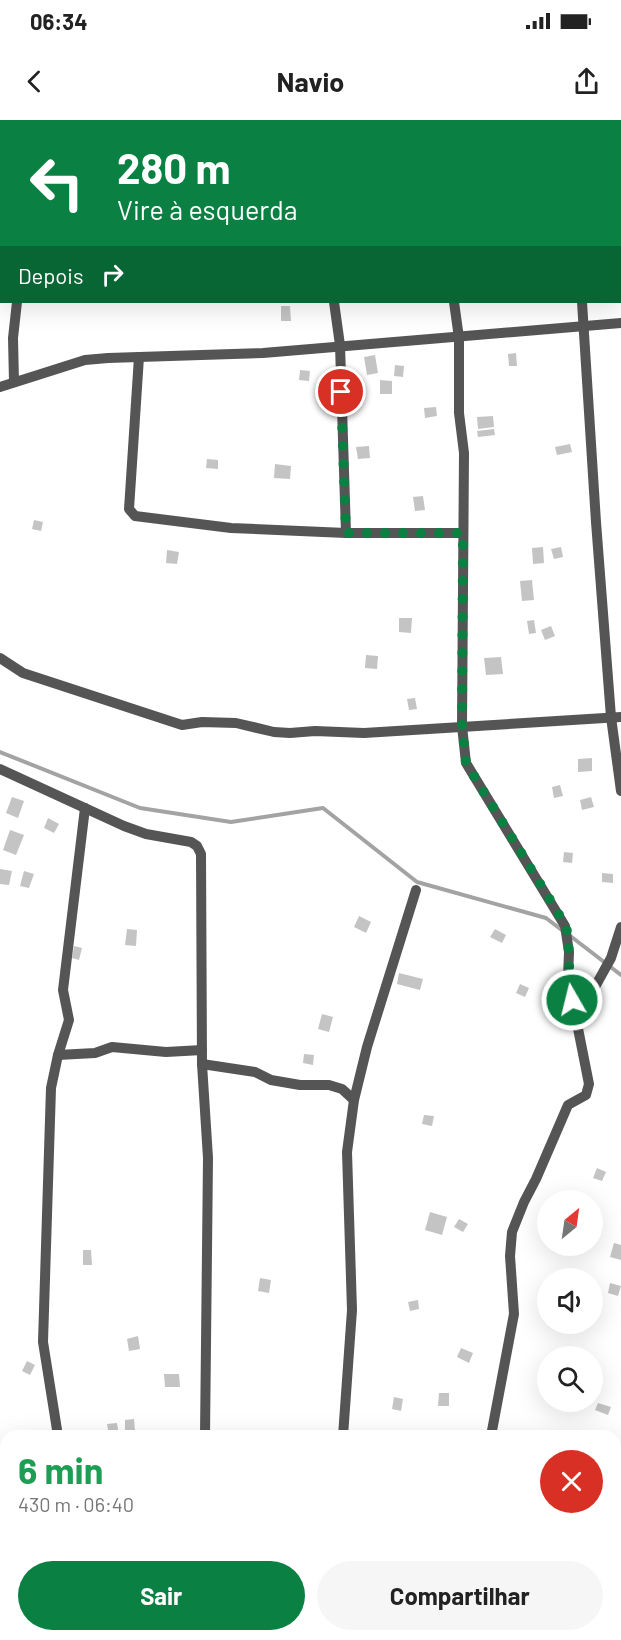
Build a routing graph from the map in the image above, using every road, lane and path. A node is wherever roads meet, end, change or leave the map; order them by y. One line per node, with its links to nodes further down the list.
1 (17, 303): 10 (street)
2 (334, 303): 8 (street)
3 (454, 303): 7 (street)
4 (582, 303): 6 (street)
5 (621, 323): 6 (street)
6 (585, 325): 7 (street); 15 (street)
7 (459, 338): 8 (street); 13 (street)
8 (340, 345): 9 (street); 12 (street)
9 (139, 357): 10 (street); 12 (street)
10 (14, 382): 11 (street)
11 (0, 387)
12 (346, 533): 13 (street)
13 (463, 533): 16 (street)
14 (0, 658): 16 (street)
15 (616, 717): 16 (street); 18 (street)
16 (462, 726): 22 (street)
17 (0, 769): 19 (street)
18 (621, 790)
19 (85, 808): 23 (street); 24 (street)
20 (416, 890): 26 (street)
21 (621, 927): 22 (street)
22 (576, 1021): 30 (street)
23 (202, 1050): 24 (street); 25 (street)
24 (58, 1055): 27 (street)
25 (202, 1064): 26 (street); 28 (street)
26 (354, 1100): 29 (street)
27 (57, 1430)
28 (205, 1430)
29 (343, 1430)
30 (492, 1430)

